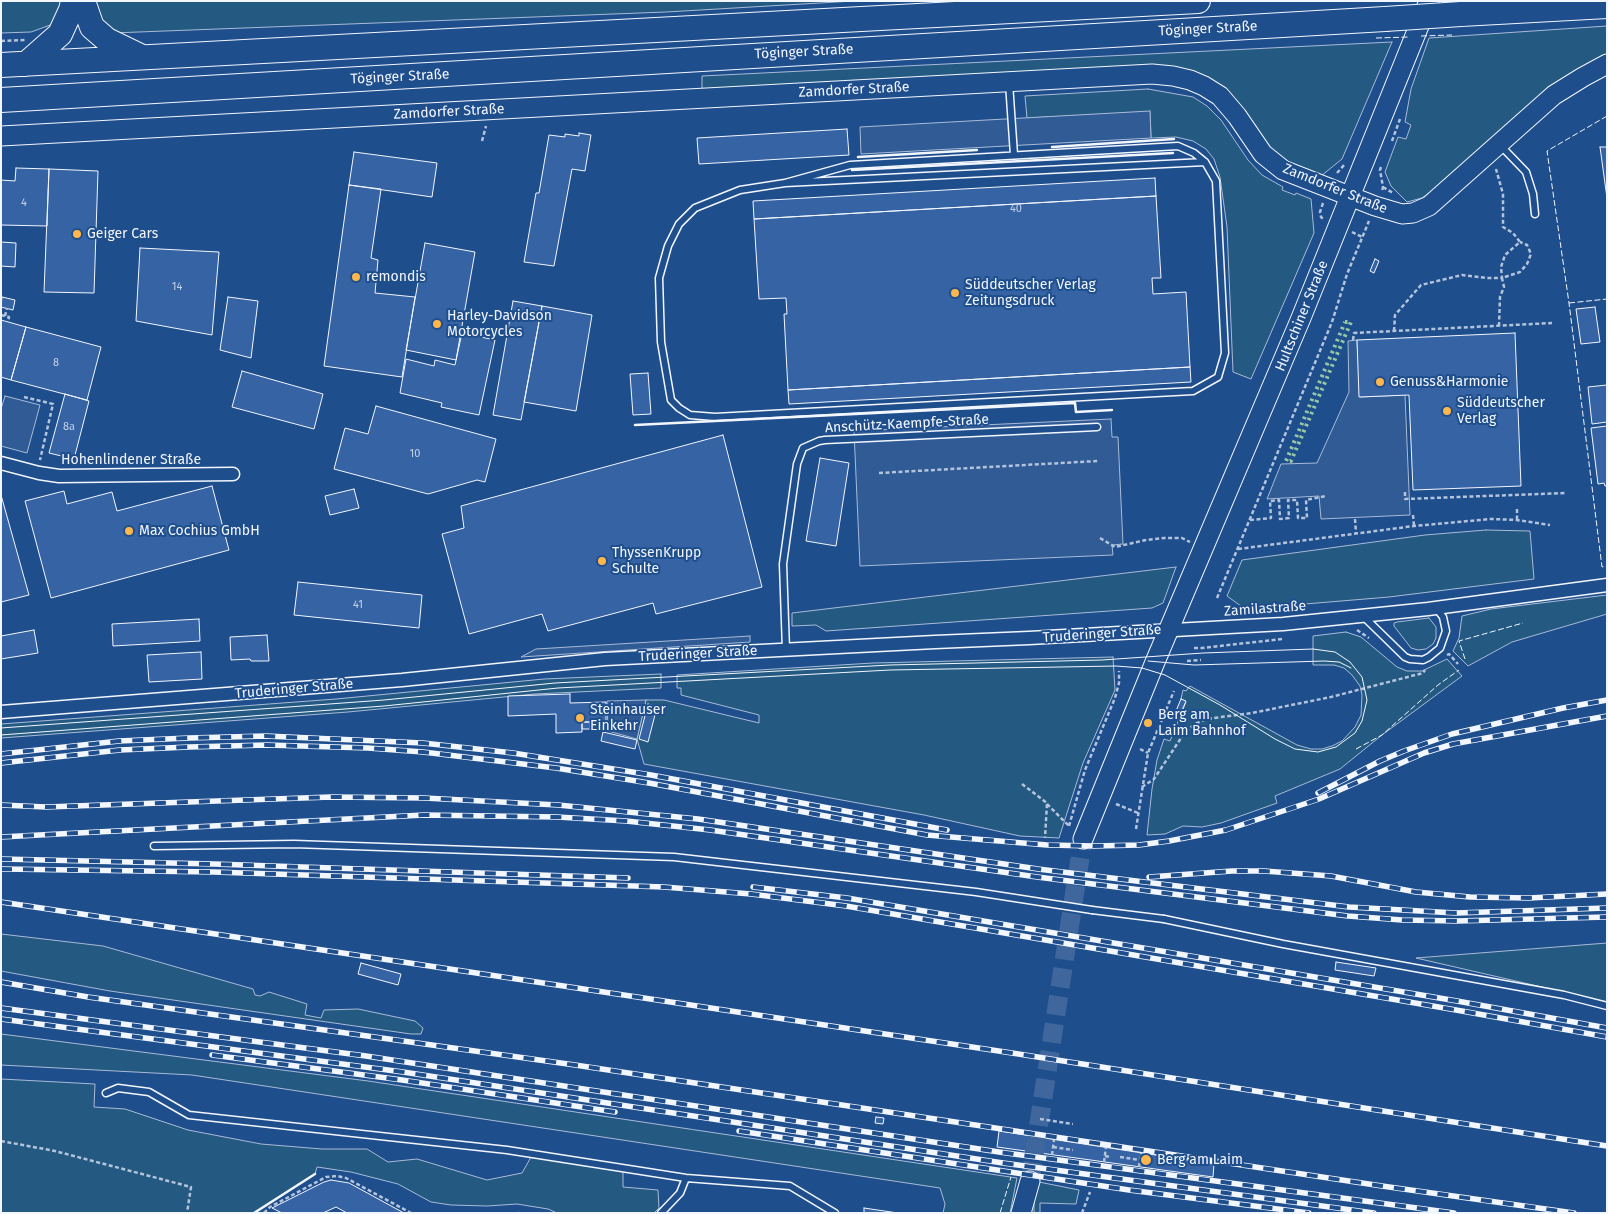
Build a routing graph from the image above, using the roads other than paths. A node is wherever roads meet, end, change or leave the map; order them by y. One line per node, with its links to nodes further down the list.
1 (73, 1): 7 (highway)
2 (83, 1): 6 (highway)
3 (1198, 1): 6 (highway, Töginger Straße)
4 (1429, 1): 17 (street, Hultschiner Straße)
5 (1607, 6): 11 (highway, Töginger Straße, bridge)
6 (143, 58): 7 (highway, Töginger Straße)
7 (26, 64): 9 (highway, Töginger Straße)
8 (1607, 64): 13 (street, Zamdorfer Straße)
9 (1, 65)
10 (1009, 81): 12 (street, Zamdorfer Straße); 14 (lane); 17 (street, Zamdorfer Straße)
11 (1, 100)
12 (1, 136)
13 (1499, 144): 17 (street, Zamdorfer Straße); 18 (lane)
14 (1014, 155): 15 (lane); 16 (lane)
15 (1204, 162): 16 (lane); 16 (lane)
16 (785, 183)
17 (1350, 197): 25 (street, Hultschiner Straße)
18 (1535, 214)
19 (1097, 427): 26 (lane, Anschütz-Kaempfe-Straße)
20 (1, 463): 21 (street, Hohenlindener Straße)
21 (233, 474)
22 (1607, 585): 23 (street, Zamilastraße)
23 (1436, 608): 24 (street, Zamilastraße); 24 (lane)
24 (1362, 615): 25 (street, Zamilastraße)
25 (1169, 629): 26 (street, Truderinger Straße); 28 (street, Truderinger Straße)
26 (786, 650): 27 (street, Truderinger Straße)
27 (1, 712)
28 (1075, 836)
29 (154, 846): 30 (lane, bridge)
30 (1607, 1006)
31 (106, 1093): 32 (lane)
32 (686, 1178): 33 (lane); 34 (lane)
33 (661, 1213)
34 (835, 1213)
35 (1021, 1213): 36 (street)
36 (1030, 1213)

